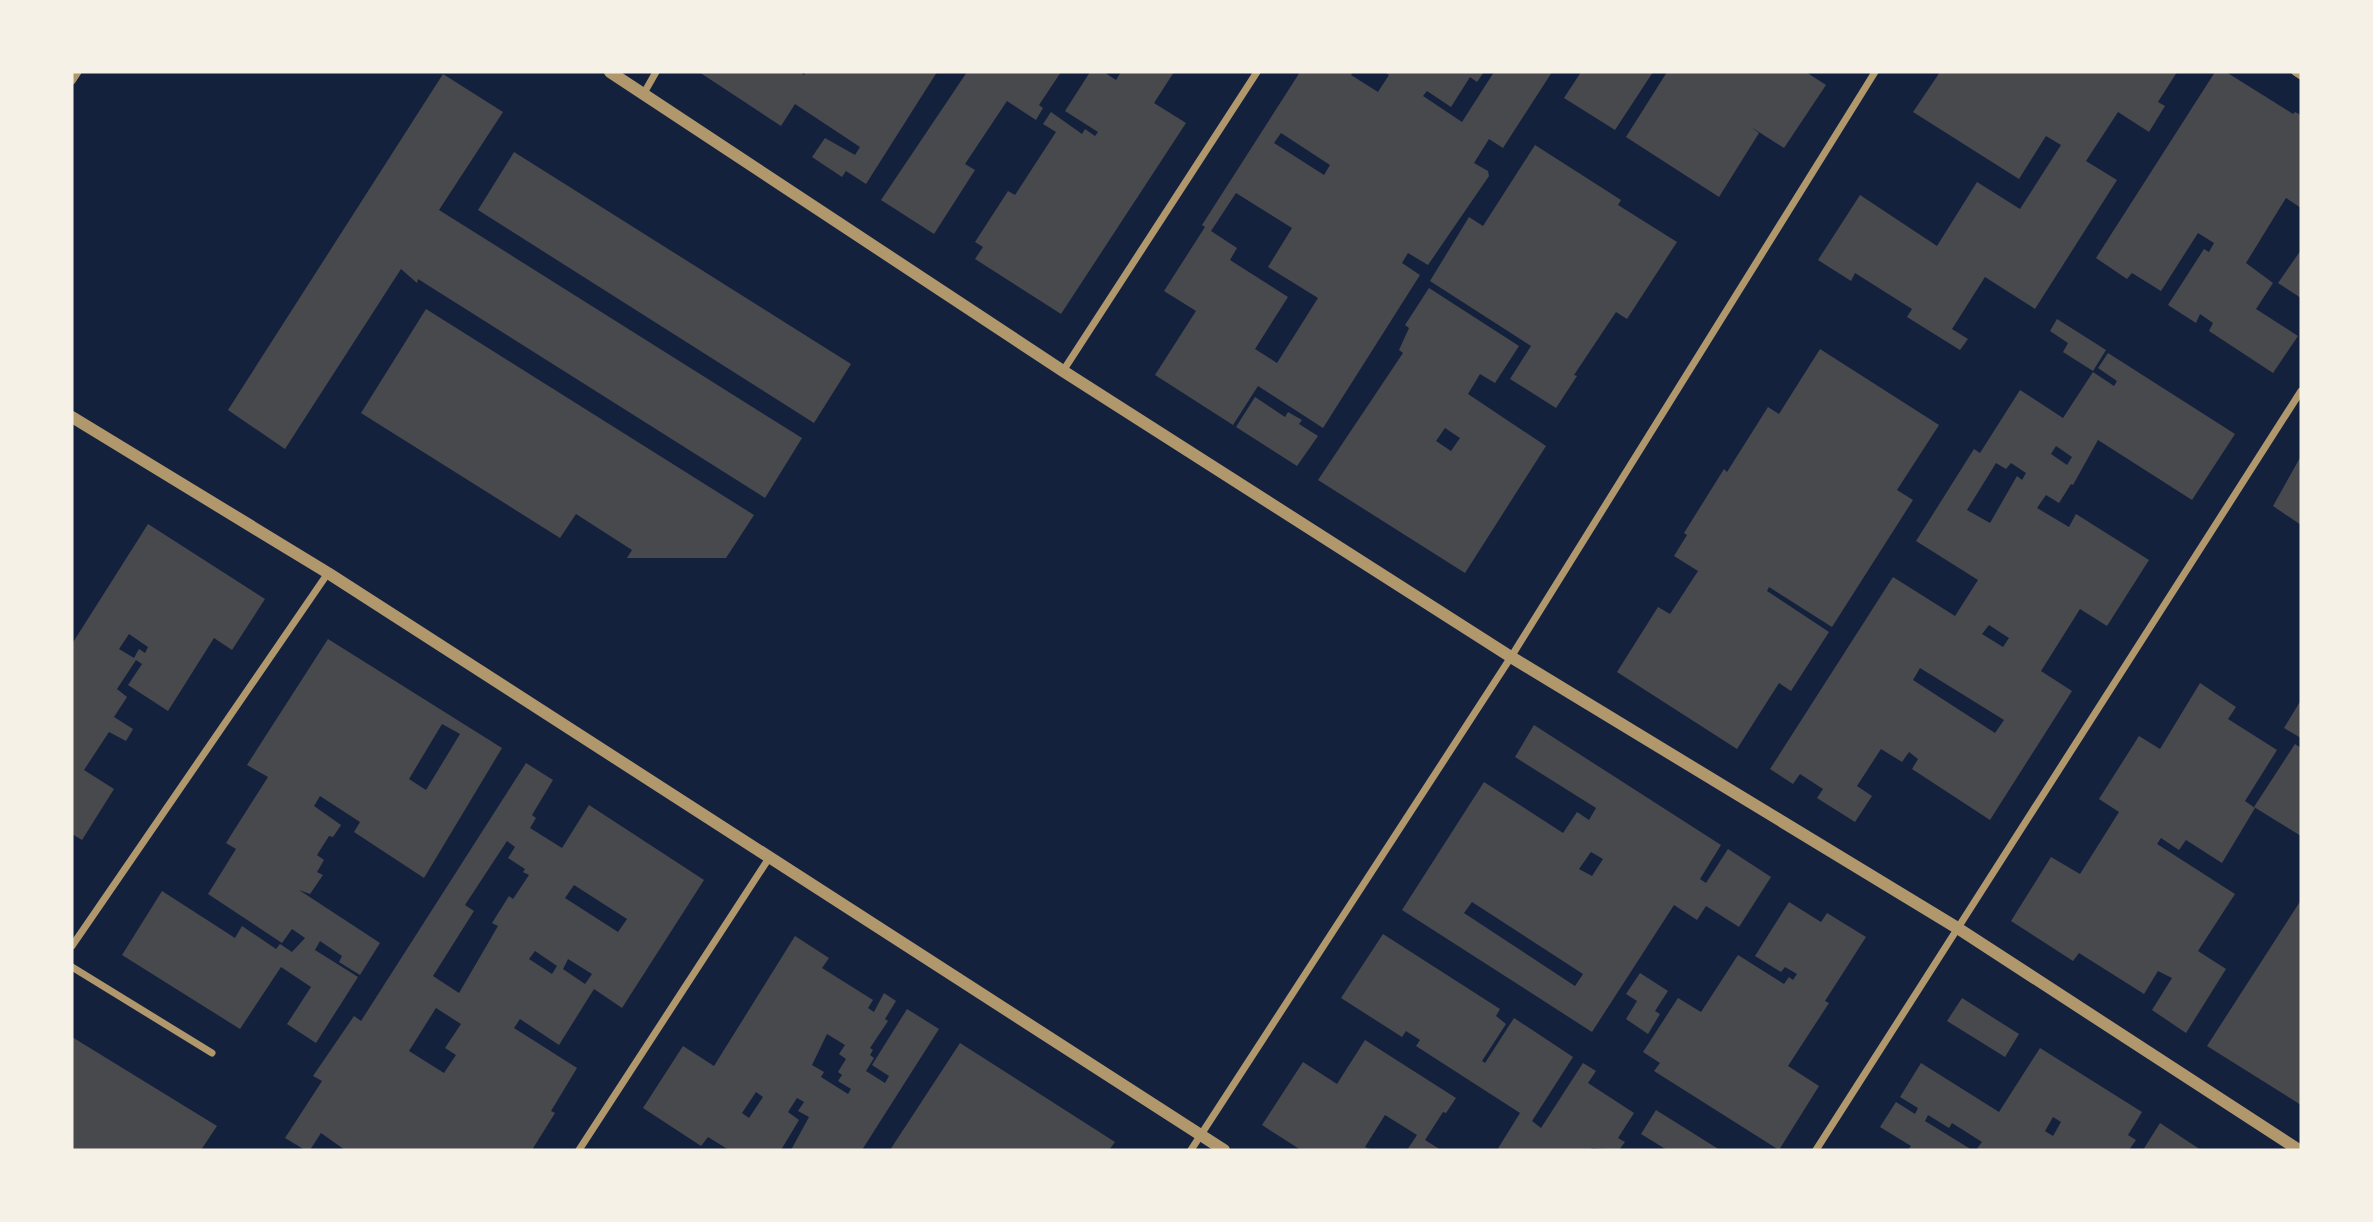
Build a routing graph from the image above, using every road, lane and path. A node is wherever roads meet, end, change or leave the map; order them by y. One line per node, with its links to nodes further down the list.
1 (78, 72): 8 (street)
2 (610, 72): 9 (street)
3 (656, 72): 9 (street)
4 (1257, 72): 10 (street)
5 (1875, 72): 14 (street)
6 (2295, 72): 7 (street)
7 (2301, 76)
8 (72, 81)
9 (644, 93): 10 (street)
10 (1063, 371): 14 (street)
11 (2301, 391): 16 (street)
12 (72, 417): 13 (street)
13 (328, 573): 15 (street); 17 (street)
14 (1511, 657): 16 (street); 20 (street)
15 (769, 858): 20 (street); 21 (street)
16 (1959, 929): 24 (street); 25 (street)
17 (72, 946)
18 (72, 967): 19 (street)
19 (212, 1053)
20 (1201, 1135): 22 (street); 23 (street)
21 (579, 1150)
22 (1191, 1150)
23 (1224, 1150)
24 (1816, 1150)
25 (2299, 1150)

